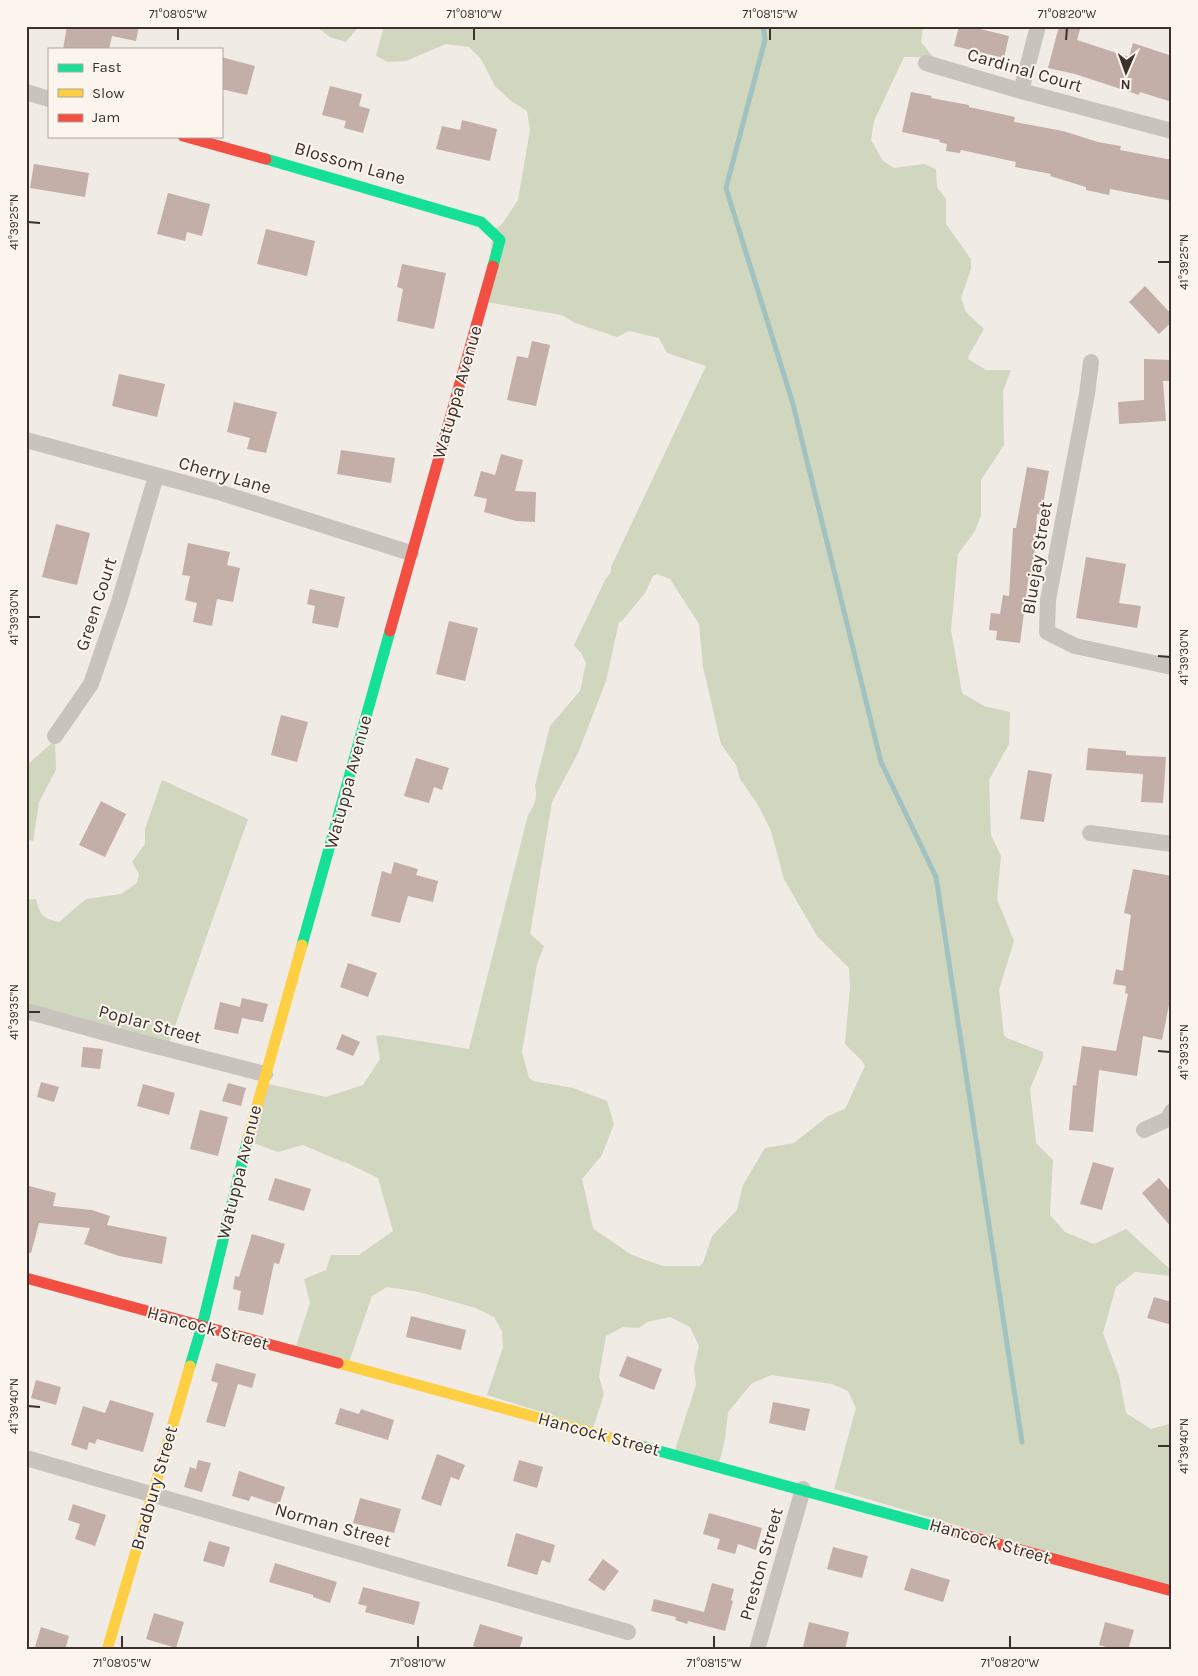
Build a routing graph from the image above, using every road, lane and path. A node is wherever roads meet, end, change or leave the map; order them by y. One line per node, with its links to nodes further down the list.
1 (1038, 26): 3 (street)
2 (926, 63): 3 (street, Cardinal Court)
3 (1022, 91): 6 (street, Cardinal Court)
4 (26, 92): 5 (street)
5 (48, 99)
6 (1172, 131)
7 (189, 138): 8 (street, Blossom Lane)
8 (500, 240): 12 (street, Watuppa Avenue)
9 (1091, 362): 13 (street, Bluejay Street)
10 (26, 440): 11 (street, Cherry Lane)
11 (156, 476): 12 (street, Cherry Lane); 14 (street, Green Court)
12 (412, 553): 18 (street, Watuppa Avenue)
13 (1172, 666)
14 (56, 736)
15 (1090, 833): 16 (street)
16 (1172, 844)
17 (26, 1011): 18 (street, Poplar Street)
18 (265, 1074): 22 (street, Watuppa Avenue)
19 (1172, 1111): 20 (street)
20 (1144, 1130)
21 (26, 1278): 22 (street, Hancock Street)
22 (202, 1326): 24 (street, Hancock Street); 25 (street, Bradbury Street)
23 (26, 1458): 25 (street, Norman Street)
24 (803, 1489): 26 (street, Hancock Street); 29 (street, Preston Street)
25 (152, 1494): 27 (street, Norman Street); 28 (street, Bradbury Street)
26 (1172, 1591)
27 (628, 1632)
28 (107, 1650)
29 (758, 1650)

